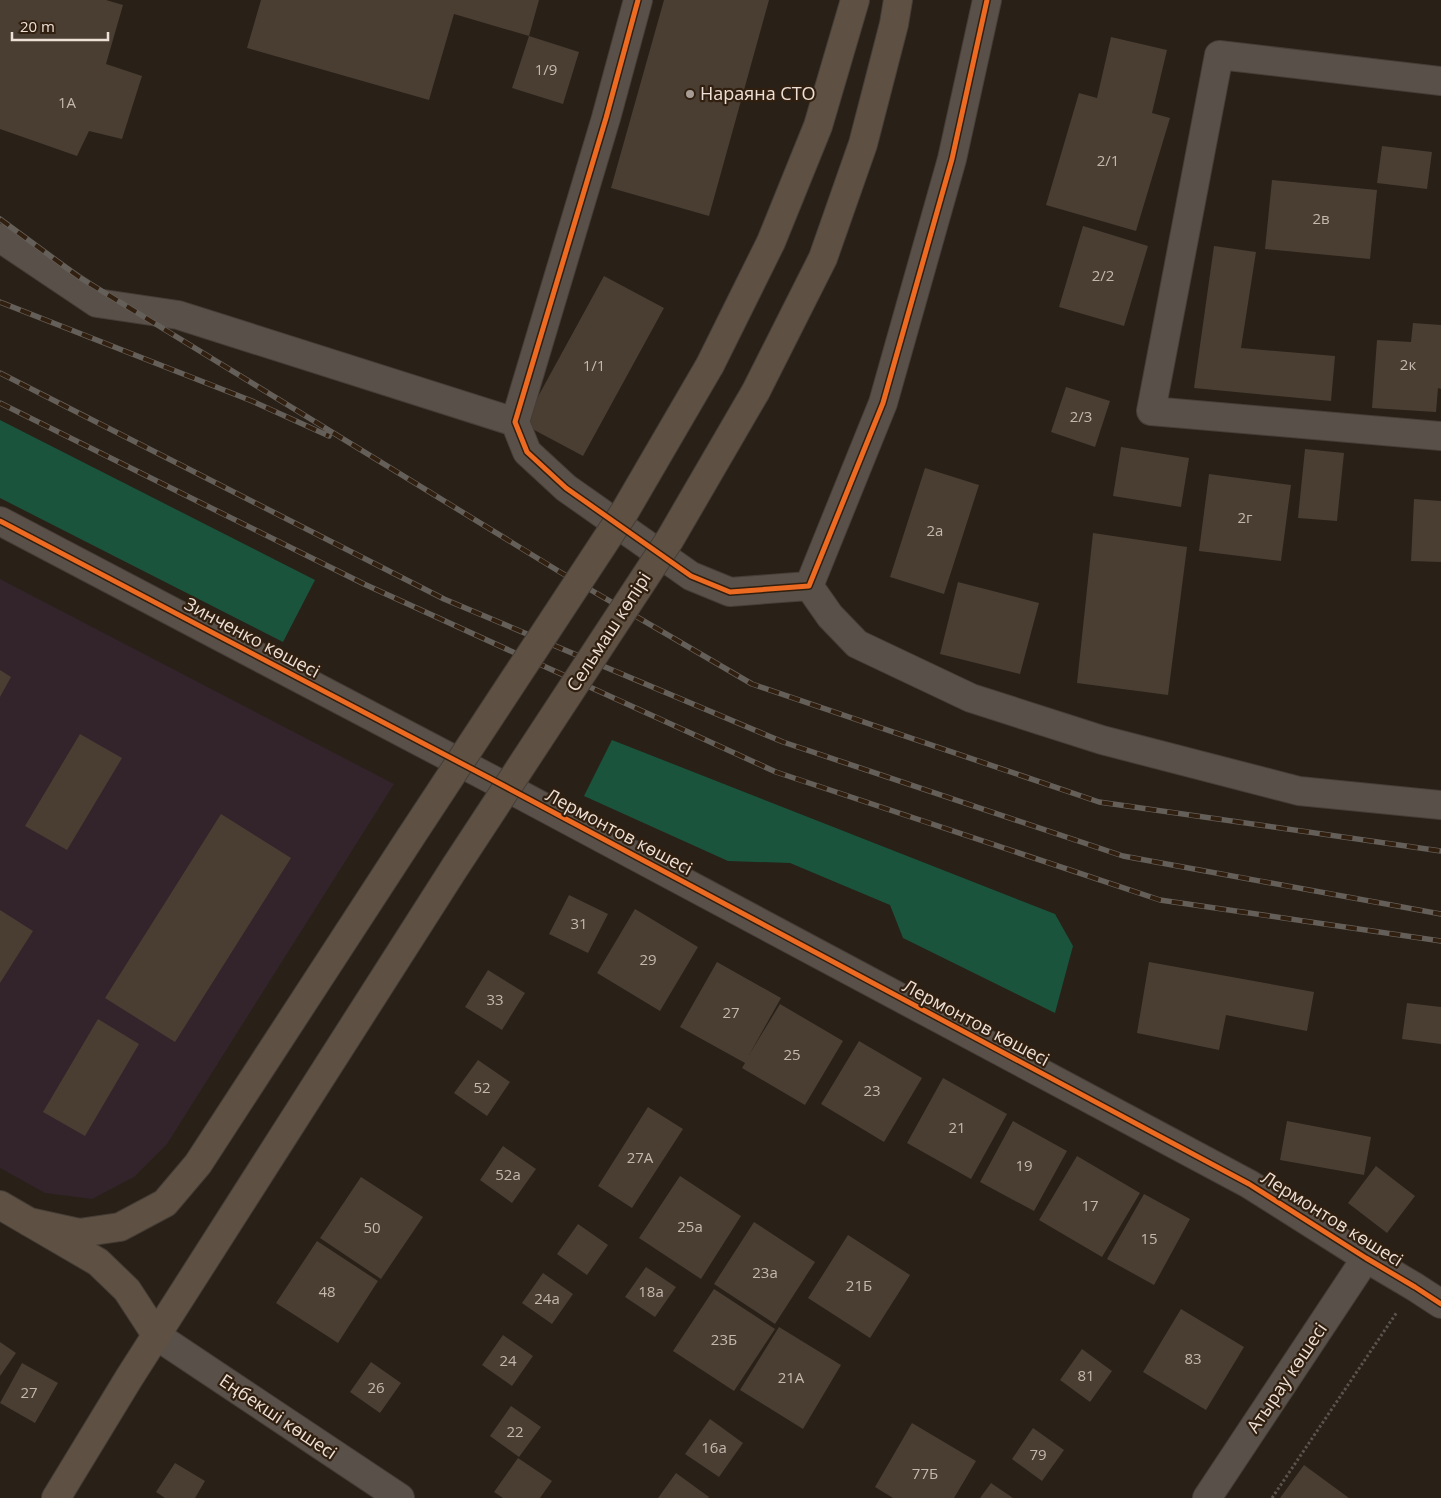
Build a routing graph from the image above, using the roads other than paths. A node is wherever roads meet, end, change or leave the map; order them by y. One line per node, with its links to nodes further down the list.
1 (638, 0): 7 (street)
2 (855, 0): 14 (main road, bridge)
3 (898, 0): 17 (main road, Сельмаш көпірі, bridge)
4 (987, 0): 10 (street)
5 (1441, 81): 8 (street)
6 (0, 238): 7 (street)
7 (515, 422): 10 (street)
8 (1441, 436)
9 (0, 521): 11 (street, Зинченко көшесі)
10 (809, 586): 12 (street)
11 (491, 780): 15 (street, Лермонтов көшесі)
12 (1441, 805)
13 (0, 1204): 14 (main road)
14 (29, 1222): 17 (main road)
15 (1366, 1258): 16 (street, Лермонтов көшесі); 20 (street, Атырау көшесі)
16 (1441, 1304)
17 (157, 1336): 18 (main road, Сельмаш көпірі); 19 (street, Еңбекші көшесі)
18 (56, 1498)
19 (400, 1498)
20 (1207, 1498)

